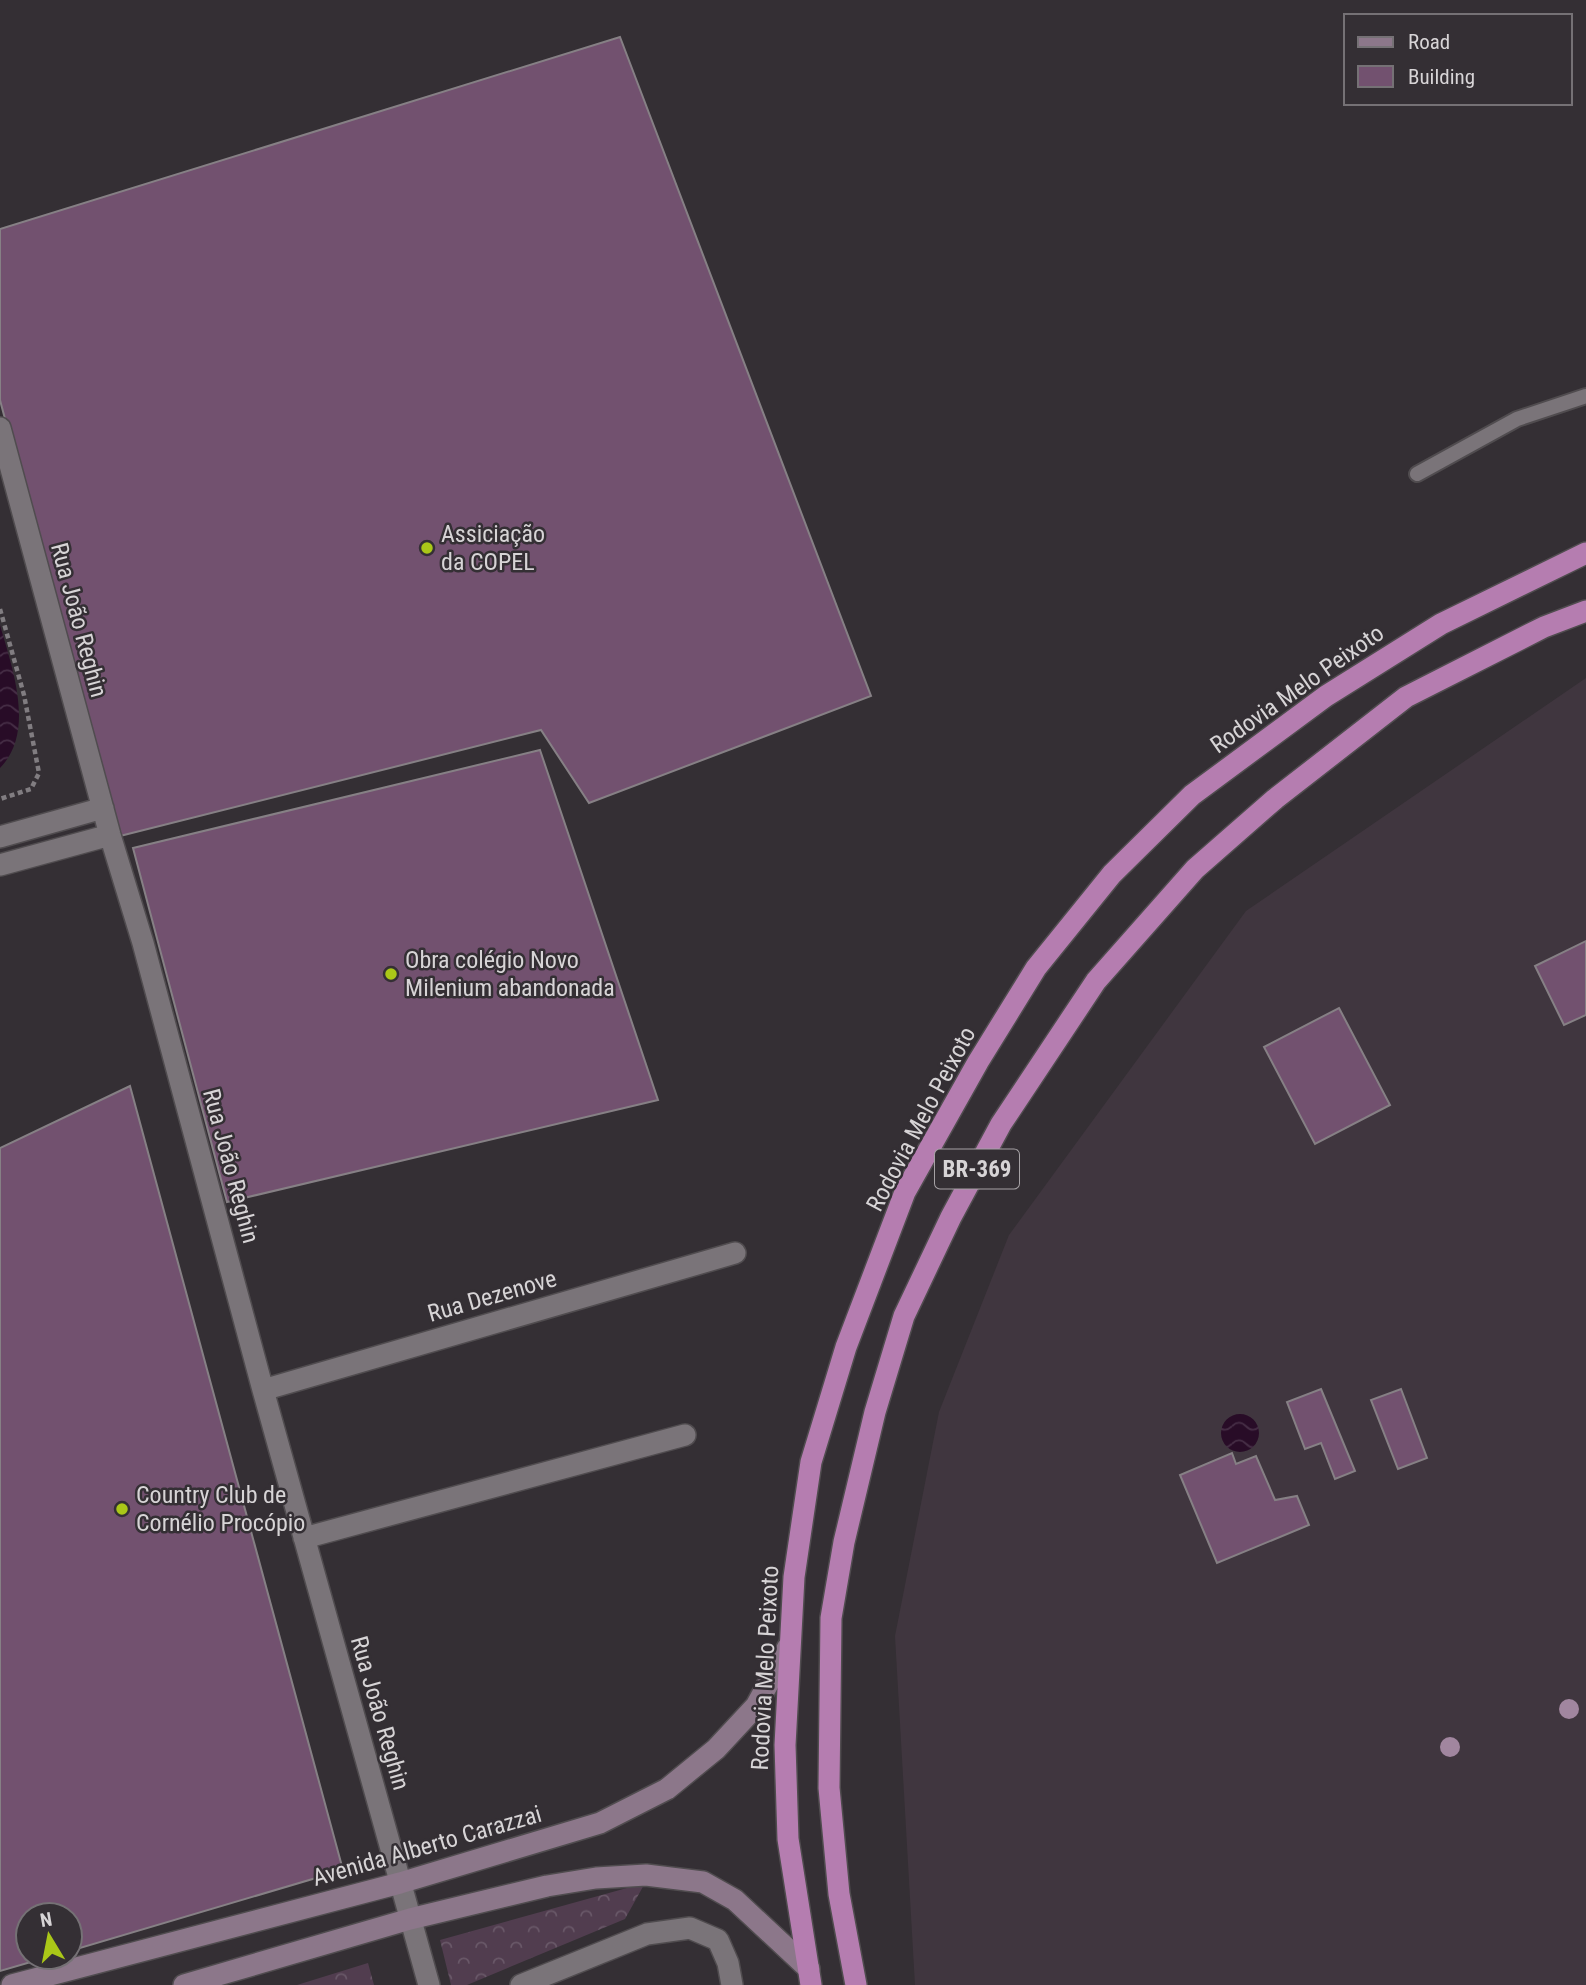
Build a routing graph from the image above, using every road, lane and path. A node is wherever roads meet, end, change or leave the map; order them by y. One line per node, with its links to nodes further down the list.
1 (1586, 396): 3 (lane)
2 (0, 428): 8 (street, Rua João Reghin)
3 (1417, 474)
4 (1586, 552): 16 (highway, Rodovia Melo Peixoto / BR-369)
5 (0, 609): 7 (path)
6 (1586, 611): 25 (highway, BR-369)
7 (0, 799)
8 (103, 808): 9 (street, Rua João Reghin); 10 (street)
9 (110, 835): 11 (street); 13 (street, Rua João Reghin)
10 (0, 837)
11 (0, 865)
12 (735, 1252): 13 (street, Rua Dezenove)
13 (263, 1390): 15 (street, Rua João Reghin)
14 (685, 1435): 15 (street)
15 (304, 1538): 17 (street, Rua João Reghin)
16 (788, 1647): 17 (street, Avenida Alberto Carazzai); 19 (highway, Rodovia Melo Peixoto / BR-369)
17 (400, 1883): 18 (street, Rua João Reghin); 20 (street, Avenida Alberto Carazzai)
18 (410, 1919): 19 (street); 21 (street); 22 (street, Rua João Reghin)
19 (810, 1977)
20 (12, 1985)
21 (184, 1985)
22 (429, 1985)
23 (522, 1985): 24 (street)
24 (733, 1985)
25 (856, 1985)

